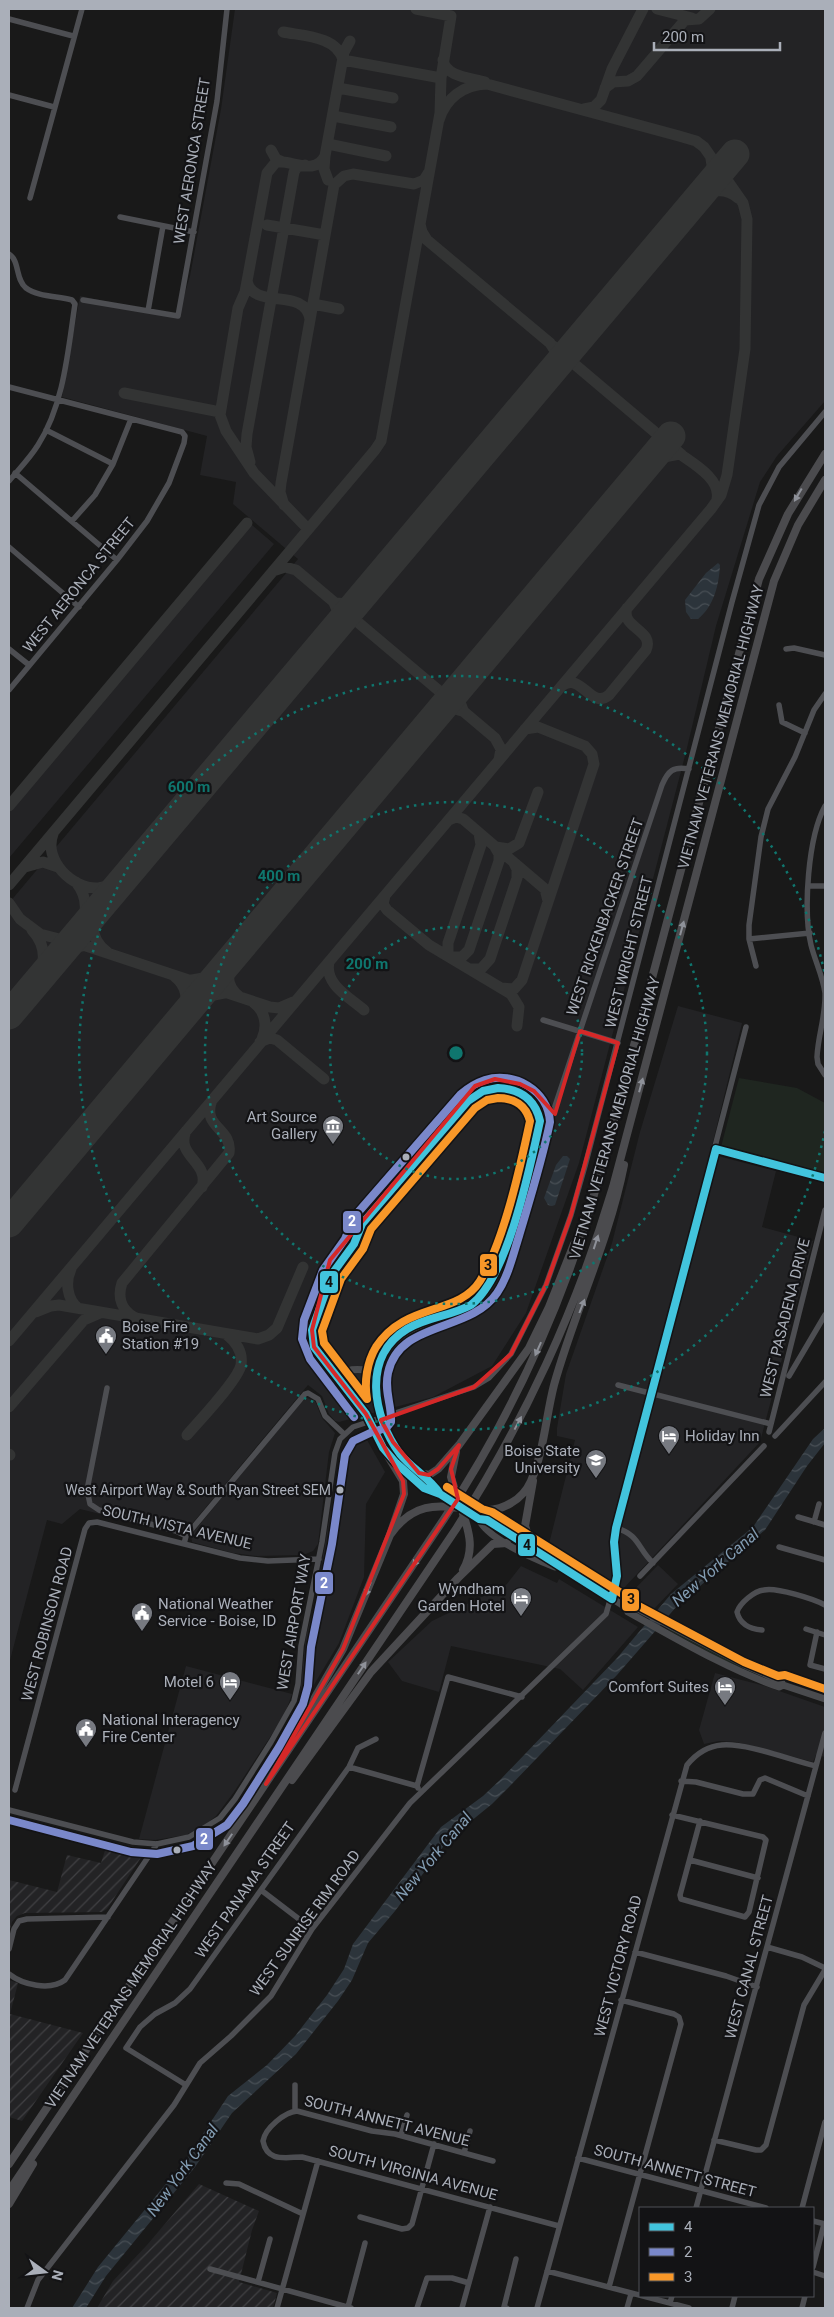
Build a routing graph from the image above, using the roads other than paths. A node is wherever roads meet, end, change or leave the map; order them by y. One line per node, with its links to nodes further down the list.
1 (82, 9): 4 (street)
2 (227, 9): 10 (street, WEST AERONCA STREET)
3 (9, 19): 4 (street)
4 (73, 36): 6 (street)
5 (9, 95): 6 (street)
6 (54, 107): 7 (street)
7 (30, 198)
8 (120, 216): 9 (street)
9 (162, 226): 10 (street); 13 (street)
10 (194, 232): 13 (street, WEST AERONCA STREET)
11 (9, 254): 15 (street)
12 (83, 300): 13 (street)
13 (148, 311)
14 (9, 387): 15 (street)
15 (58, 400): 17 (street); 18 (street)
16 (825, 412): 36 (street, WEST WRIGHT STREET)
17 (130, 419): 20 (street); 26 (street, WEST AERONCA STREET)
18 (46, 430): 20 (street); 21 (street)
19 (825, 454): 53 (highway, VIETNAM VETERANS MEMORIAL HIGHWAY, one-way to 53)
20 (113, 464): 24 (street)
21 (15, 473): 23 (street); 24 (street)
22 (825, 480): 50 (highway, VIETNAM VETERANS MEMORIAL HIGHWAY, one-way to 22)
23 (9, 481)
24 (72, 521): 26 (street)
25 (9, 547): 27 (street)
26 (118, 560): 27 (street, WEST AERONCA STREET)
27 (79, 606): 31 (street, WEST AERONCA STREET)
28 (9, 649): 31 (street)
29 (786, 649): 30 (street)
30 (825, 656)
31 (29, 665): 32 (street, WEST AERONCA STREET)
32 (9, 690)
33 (825, 694): 35 (street)
34 (779, 705): 35 (street)
35 (805, 734): 43 (street)
36 (689, 769): 47 (street, WEST RICKENBACKER STREET); 48 (street, WEST WRIGHT STREET)
37 (825, 806): 38 (street)
38 (819, 819): 39 (street); 40 (street)
39 (825, 821)
40 (809, 886): 41 (street); 42 (street)
41 (825, 886)
42 (810, 933): 43 (street); 49 (street)
43 (749, 939): 44 (street)
44 (756, 966)
45 (543, 1020): 47 (street)
46 (746, 1027): 52 (street)
47 (580, 1031): 48 (street); 51 (street, WEST RICKENBACKER STREET)
48 (618, 1042): 66 (street, WEST WRIGHT STREET)
49 (825, 1074)
50 (634, 1110): 75 (highway, one-way to 50); 119 (highway, VIETNAM VETERANS MEMORIAL HIGHWAY, one-way to 50)
51 (547, 1129): 55 (main road); 58 (main road)
52 (716, 1149): 54 (street); 65 (street)
53 (605, 1154): 72 (highway); 112 (highway, VIETNAM VETERANS MEMORIAL HIGHWAY, one-way to 112)
54 (825, 1178)
55 (521, 1195): 58 (main road); 59 (main road)
56 (825, 1210): 68 (street, WEST PASADENA DRIVE)
57 (825, 1314): 60 (street)
58 (314, 1322): 61 (main road)
59 (377, 1371): 61 (main road); 61 (main road); 66 (main road)
60 (789, 1376)
61 (338, 1379): 67 (main road)
62 (825, 1382): 71 (street)
63 (618, 1385): 65 (street)
64 (107, 1388): 87 (street)
65 (652, 1394): 68 (street); 85 (street)
66 (381, 1419): 67 (street, WEST WRIGHT STREET); 76 (main road)
67 (371, 1422): 70 (street); 74 (main road)
68 (771, 1424): 69 (street, WEST PASADENA DRIVE)
69 (769, 1432)
70 (344, 1434): 87 (street); 92 (street, WEST AIRPORT WAY)
71 (775, 1436)
72 (459, 1445): 76 (highway); 79 (highway)
73 (764, 1446): 94 (street)
74 (382, 1448): 77 (main road); 86 (highway)
75 (536, 1465): 79 (highway); 91 (highway)
76 (420, 1474): 77 (main road)
77 (440, 1494): 79 (main road)
78 (818, 1504): 82 (street)
79 (461, 1507): 81 (main road); 86 (highway); 97 (highway)
80 (798, 1517): 82 (street)
81 (478, 1519): 88 (main road); 91 (main road)
82 (814, 1522): 84 (street)
83 (89, 1523): 89 (street, SOUTH VISTA AVENUE); 114 (street, WEST ROBINSON ROAD)
84 (825, 1525)
85 (616, 1528): 94 (street); 98 (street)
86 (390, 1534): 112 (highway, one-way to 112)
87 (186, 1536): 89 (street)
88 (507, 1543): 95 (main road); 97 (highway)
89 (184, 1544): 92 (street, SOUTH VISTA AVENUE)
90 (779, 1547): 93 (street)
91 (532, 1548): 95 (main road)
92 (319, 1559): 120 (street, WEST AIRPORT WAY)
93 (825, 1560)
94 (653, 1563): 96 (street)
95 (565, 1571): 98 (main road)
96 (640, 1576)
97 (458, 1578): 119 (highway)
98 (612, 1600): 105 (street, WEST SUNRISE RIM ROAD); 106 (main road)
99 (825, 1605): 101 (street)
100 (806, 1629): 102 (street)
101 (762, 1630)
102 (817, 1632): 103 (street); 104 (street)
103 (825, 1635)
104 (825, 1669)
105 (522, 1697): 113 (street, WEST SUNRISE RIM ROAD); 113 (street)
106 (825, 1700)
107 (825, 1733): 109 (street, WEST CANAL STREET)
108 (376, 1739): 110 (street, WEST PANAMA STREET)
109 (816, 1766): 111 (street, WEST VICTORY ROAD); 115 (street, WEST CANAL STREET)
110 (349, 1767): 113 (street); 123 (street, WEST PANAMA STREET)
111 (681, 1782): 115 (street); 117 (street, WEST VICTORY ROAD)
112 (266, 1784): 134 (highway, VIETNAM VETERANS MEMORIAL HIGHWAY, one-way to 134)
113 (418, 1788): 125 (street, WEST SUNRISE RIM ROAD)
114 (14, 1790)
115 (808, 1796): 126 (street, WEST CANAL STREET)
116 (9, 1810): 120 (street, WEST AIRPORT WAY)
117 (672, 1815): 118 (street); 128 (street, WEST VICTORY ROAD)
118 (700, 1821): 121 (street); 122 (street)
119 (257, 1825): 133 (highway, VIETNAM VETERANS MEMORIAL HIGHWAY)
120 (158, 1844): 124 (street)
121 (690, 1860): 122 (street); 122 (street)
122 (758, 1878)
123 (261, 1890): 125 (street); 135 (street, WEST PANAMA STREET)
124 (108, 1917): 127 (street); 130 (street)
125 (312, 1929): 135 (street, WEST SUNRISE RIM ROAD)
126 (767, 1948): 129 (street); 131 (street, WEST CANAL STREET)
127 (9, 1949)
128 (635, 1952): 131 (street); 132 (street, WEST VICTORY ROAD)
129 (825, 1969): 142 (street)
130 (9, 1974)
131 (757, 1987): 142 (street, WEST CANAL STREET)
132 (621, 2000): 147 (street, WEST VICTORY ROAD); 151 (street)
133 (113, 2038): 154 (highway, VIETNAM VETERANS MEMORIAL HIGHWAY); 156 (highway)
134 (73, 2069): 146 (highway); 150 (highway, VIETNAM VETERANS MEMORIAL HIGHWAY)
135 (186, 2085): 180 (street, WEST SUNRISE RIM ROAD)
136 (295, 2085): 137 (street)
137 (295, 2111): 141 (street, SOUTH ANNETT AVENUE); 144 (street, SOUTH ANNETT AVENUE)
138 (407, 2115): 141 (street)
139 (825, 2122): 160 (street)
140 (470, 2131): 145 (street)
141 (402, 2135): 143 (street, SOUTH ANNETT AVENUE)
142 (714, 2140): 155 (street, WEST CANAL STREET)
143 (434, 2144): 145 (street, SOUTH ANNETT AVENUE); 153 (street)
144 (264, 2145): 148 (street, SOUTH VIRGINIA AVENUE)
145 (464, 2153): 149 (street, SOUTH ANNETT AVENUE)
146 (9, 2154)
147 (578, 2158): 151 (street, SOUTH ANNETT STREET); 164 (street, WEST VICTORY ROAD)
148 (318, 2161): 153 (street, SOUTH VIRGINIA AVENUE); 161 (street)
149 (493, 2161)
150 (9, 2164)
151 (639, 2174): 155 (street, SOUTH ANNETT STREET); 173 (street)
152 (226, 2183): 161 (street)
153 (422, 2189): 157 (street, SOUTH VIRGINIA AVENUE); 162 (street)
154 (9, 2190)
155 (700, 2191): 158 (street, WEST CANAL STREET); 159 (street, SOUTH ANNETT STREET)
156 (9, 2204)
157 (490, 2207): 164 (street, SOUTH VIRGINIA AVENUE); 172 (street)
158 (696, 2207)
159 (762, 2207)
160 (802, 2207)
161 (303, 2214): 174 (street)
162 (360, 2217)
163 (825, 2224): 168 (street)
164 (559, 2226): 170 (street, WEST VICTORY ROAD)
165 (270, 2239): 171 (street)
166 (365, 2243): 182 (street)
167 (516, 2259): 185 (street)
168 (814, 2263)
169 (210, 2269): 171 (street)
170 (547, 2272): 173 (street); 186 (street, WEST VICTORY ROAD)
171 (258, 2282): 174 (street)
172 (469, 2283): 183 (street); 184 (street)
173 (609, 2287): 175 (street)
174 (282, 2290): 181 (street); 182 (street)
175 (631, 2294): 176 (street); 187 (street)
176 (639, 2296)
177 (644, 2297): 179 (street)
178 (672, 2297): 179 (street)
179 (670, 2303): 188 (street)
180 (27, 2308)
181 (278, 2308)
182 (350, 2308)
183 (417, 2308)
184 (462, 2308)
185 (507, 2308)
186 (537, 2308)
187 (627, 2308)
188 (689, 2308)

